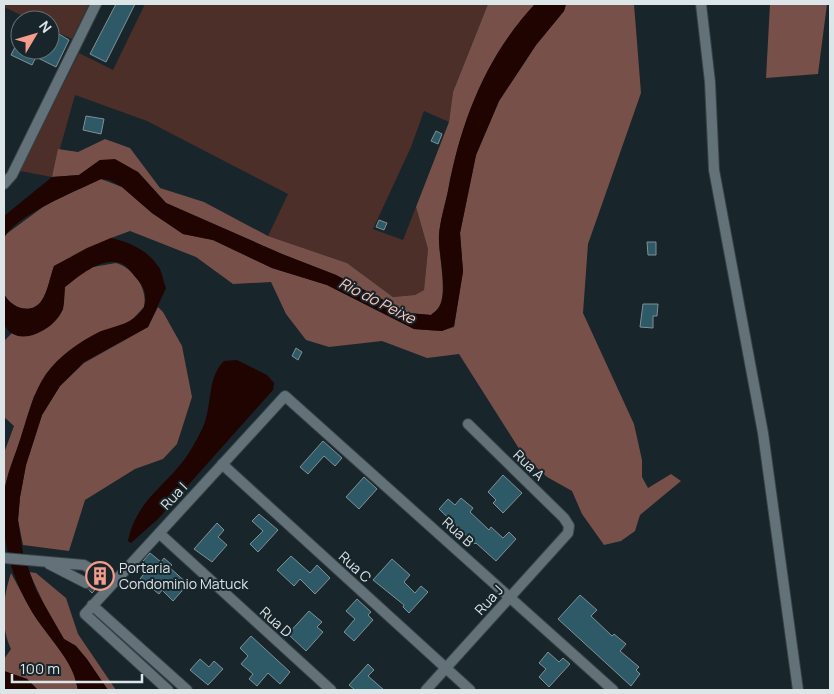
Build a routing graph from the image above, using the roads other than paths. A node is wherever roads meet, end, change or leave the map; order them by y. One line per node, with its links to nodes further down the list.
1 (96, 4): 3 (street)
2 (701, 4): 23 (street)
3 (8, 174): 4 (street)
4 (4, 184)
5 (285, 396): 7 (street, Rua I); 14 (street, Rua B)
6 (468, 424): 8 (street, Rua A)
7 (222, 464): 9 (street, Rua I); 16 (street, Rua C)
8 (569, 526): 14 (street, Rua J)
9 (159, 533): 12 (street, Rua I); 19 (street, Rua D)
10 (4, 558): 11 (street)
11 (43, 562): 12 (street); 13 (street)
12 (104, 579): 13 (street, Rua I)
13 (95, 588): 15 (street, Rua I)
14 (510, 597): 16 (street, Rua J); 22 (street, Rua B)
15 (92, 605): 17 (street, Rua I); 18 (street)
16 (446, 668): 20 (street, Rua J); 21 (street, Rua C)
17 (168, 690)
18 (186, 690)
19 (331, 690)
20 (426, 690)
21 (470, 690)
22 (613, 690)
23 (798, 690)

